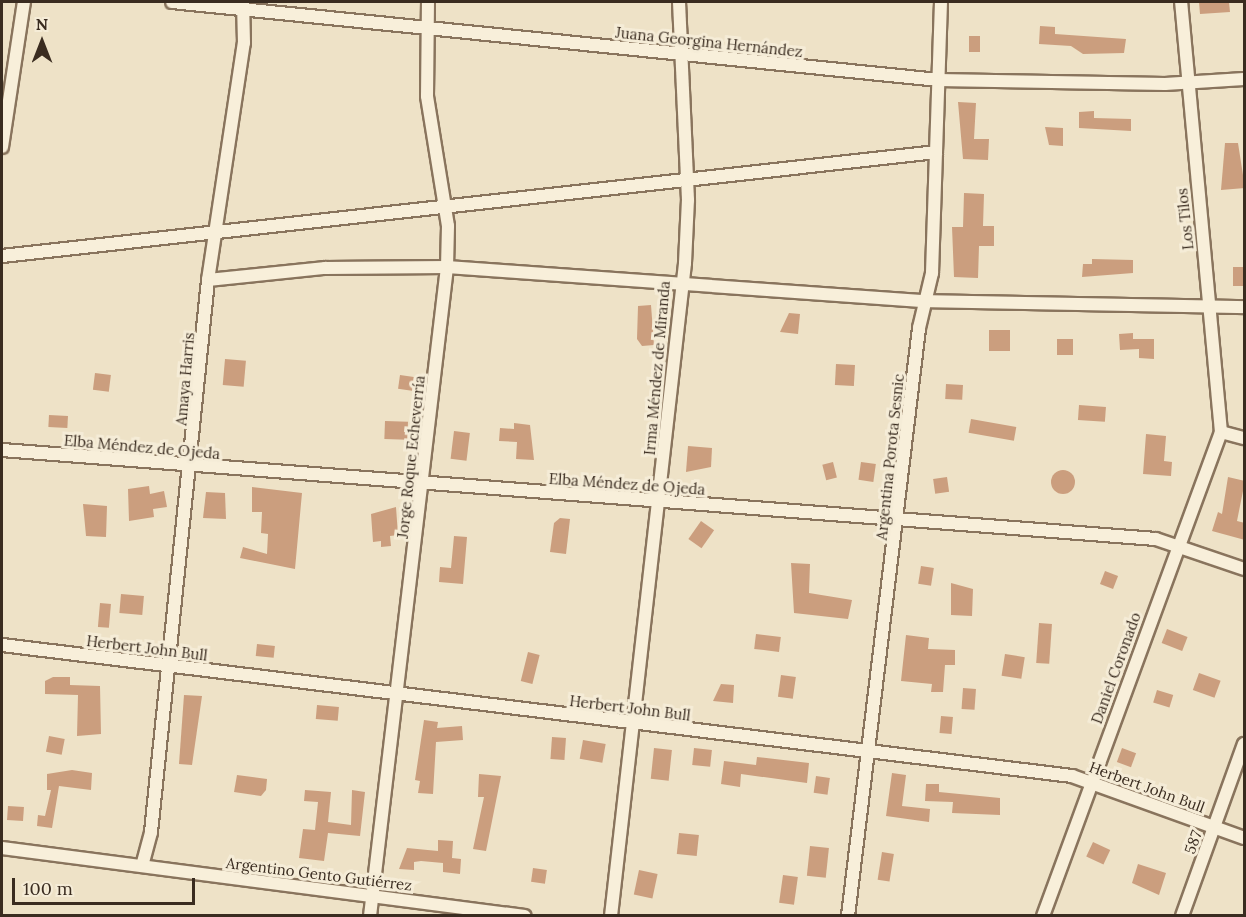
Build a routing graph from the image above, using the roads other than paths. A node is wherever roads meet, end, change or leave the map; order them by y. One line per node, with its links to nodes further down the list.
1 (24, 2): 13 (street)
2 (172, 2): 7 (street, Juana Georgina Hernández)
3 (428, 2): 8 (street, Jorge Roque Echeverría)
4 (679, 2): 9 (street, Irma Méndez de Miranda)
5 (941, 2): 10 (street, Argentina Porota Sesnic)
6 (1181, 2): 12 (street, Los Tilos)
7 (243, 4): 8 (street, Juana Georgina Hernández); 17 (street, Amaya Harris)
8 (428, 27): 9 (street, Juana Georgina Hernández); 16 (street, Jorge Roque Echeverría)
9 (678, 54): 10 (street, Juana Georgina Hernández); 15 (street, Irma Méndez de Miranda)
10 (938, 80): 12 (street, Juana Georgina Hernández); 14 (street, Argentina Porota Sesnic)
11 (1245, 80): 12 (street, Juana Georgina Hernández)
12 (1186, 84): 24 (street, Los Tilos)
13 (2, 147)
14 (936, 152): 15 (street); 22 (street, Argentina Porota Sesnic)
15 (687, 182): 16 (street); 21 (street, Irma Méndez de Miranda)
16 (445, 209): 17 (street); 19 (street, Jorge Roque Echeverría)
17 (213, 234): 18 (street); 20 (street, Amaya Harris)
18 (2, 256)
19 (447, 267): 20 (street); 21 (street); 29 (street, Jorge Roque Echeverría)
20 (208, 280): 28 (street, Amaya Harris)
21 (678, 284): 22 (street); 30 (street, Irma Méndez de Miranda)
22 (925, 301): 24 (street); 31 (street, Argentina Porota Sesnic)
23 (1245, 307): 24 (street)
24 (1210, 308): 25 (street, Los Tilos)
25 (1221, 432): 26 (street); 32 (street, Daniel Coronado)
26 (1245, 438)
27 (2, 450): 28 (street, Elba Méndez de Ojeda)
28 (192, 466): 29 (street, Elba Méndez de Ojeda); 35 (street, Amaya Harris)
29 (424, 483): 30 (street, Elba Méndez de Ojeda); 36 (street, Jorge Roque Echeverría)
30 (659, 502): 31 (street, Elba Méndez de Ojeda); 37 (street, Irma Méndez de Miranda)
31 (899, 520): 32 (street, Elba Méndez de Ojeda); 39 (street, Argentina Porota Sesnic)
32 (1178, 544): 33 (street, Elba Méndez de Ojeda); 40 (street, Daniel Coronado)
33 (1245, 569)
34 (2, 645): 35 (street, Herbert John Bull)
35 (168, 666): 36 (street, Herbert John Bull); 44 (street, Amaya Harris)
36 (400, 694): 37 (street, Herbert John Bull); 45 (street, Jorge Roque Echeverría)
37 (634, 724): 39 (street, Herbert John Bull); 48 (street, Irma Méndez de Miranda)
38 (1245, 744): 41 (street, 587)
39 (870, 750): 40 (street, Herbert John Bull); 49 (street, Argentina Porota Sesnic)
40 (1090, 780): 41 (street, Herbert John Bull); 50 (street, Daniel Coronado)
41 (1215, 827): 42 (street, Herbert John Bull); 51 (street, 587)
42 (1245, 838)
43 (2, 848): 44 (street, Argentino Gento Gutiérrez)
44 (141, 866): 45 (street, Argentino Gento Gutiérrez)
45 (373, 896): 46 (street, Jorge Roque Echeverría); 47 (street, Argentino Gento Gutiérrez)
46 (370, 915)
47 (525, 915)
48 (611, 915)
49 (848, 915)
50 (1043, 915)
51 (1182, 915)

